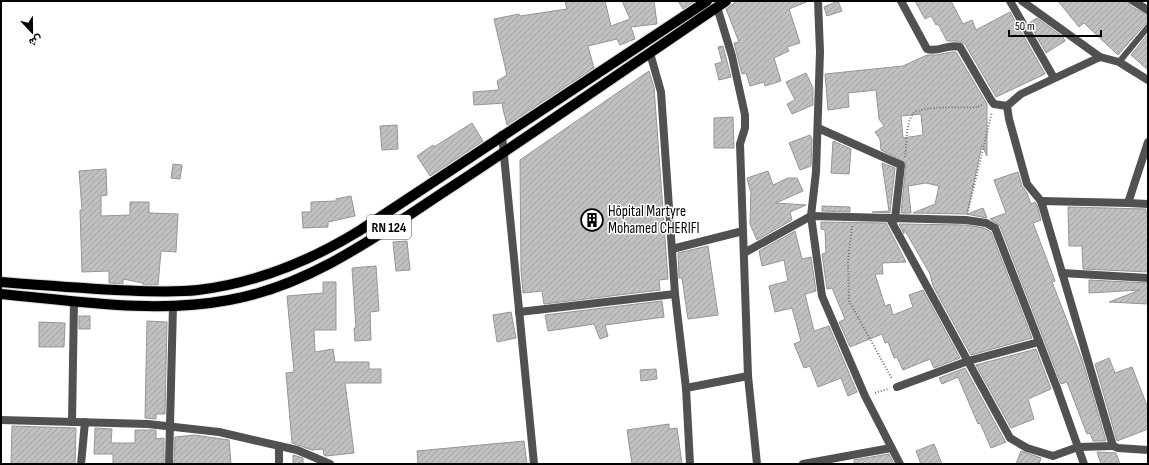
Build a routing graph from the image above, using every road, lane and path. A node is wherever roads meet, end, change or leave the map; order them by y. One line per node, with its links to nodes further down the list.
1 (707, 1): 19 (main road, RN 124)
2 (726, 1): 8 (main road, RN 124)
3 (818, 1): 18 (street)
4 (901, 1): 16 (street)
5 (1022, 1): 7 (street); 12 (street)
6 (1132, 1): 9 (street)
7 (1012, 5): 14 (street)
8 (717, 7): 11 (main road, RN 124); 30 (street)
9 (1148, 10)
10 (1148, 27): 13 (lane)
11 (650, 53): 21 (main road, RN 124); 31 (street)
12 (1100, 57): 13 (street); 14 (street)
13 (1119, 62): 15 (street)
14 (1054, 78): 17 (street)
15 (1148, 80)
16 (992, 102): 17 (street); 22 (path); 29 (path)
17 (1007, 106): 23 (street)
18 (818, 128): 22 (street); 26 (street)
19 (502, 135): 21 (street); 33 (main road, RN 124)
20 (1148, 142): 24 (street)
21 (504, 152): 37 (main road, RN 124); 42 (street)
22 (902, 165): 28 (street)
23 (1041, 201): 24 (street); 34 (street)
24 (1128, 203): 25 (street)
25 (1148, 204)
26 (811, 216): 27 (street); 32 (street); 48 (street)
27 (854, 217): 28 (street); 46 (path)
28 (893, 219): 29 (street); 44 (street)
29 (966, 220): 43 (street)
30 (743, 231): 31 (street); 32 (street)
31 (672, 249): 39 (street)
32 (744, 253): 45 (street)
33 (278, 271): 36 (main road, RN 124); 37 (main road)
34 (1062, 273): 35 (street); 54 (street)
35 (1148, 278)
36 (1, 282)
37 (282, 286): 41 (main road, RN 124)
38 (1, 294): 40 (main road, RN 124)
39 (675, 294): 42 (street); 47 (street)
40 (74, 301): 41 (main road, RN 124); 50 (street)
41 (173, 306): 52 (street)
42 (519, 312): 63 (street)
43 (1039, 342): 44 (street); 55 (street)
44 (968, 360): 46 (street); 55 (street)
45 (748, 376): 47 (street); 65 (street)
46 (897, 387): 48 (path)
47 (686, 388): 64 (street)
48 (865, 396): 56 (street)
49 (1, 420): 50 (street)
50 (72, 422): 51 (street)
51 (85, 422): 52 (street); 59 (street)
52 (171, 426): 53 (street); 60 (street)
53 (278, 446): 61 (street); 62 (street)
54 (1113, 446): 55 (street); 57 (street)
55 (1078, 447): 68 (street)
56 (891, 448): 58 (street); 67 (street)
57 (1148, 450)
58 (834, 461): 66 (street)
59 (81, 464)
60 (170, 464)
61 (279, 464)
62 (330, 464)
63 (534, 464)
64 (690, 464)
65 (757, 464)
66 (803, 464)
67 (900, 464)
68 (1084, 464)

